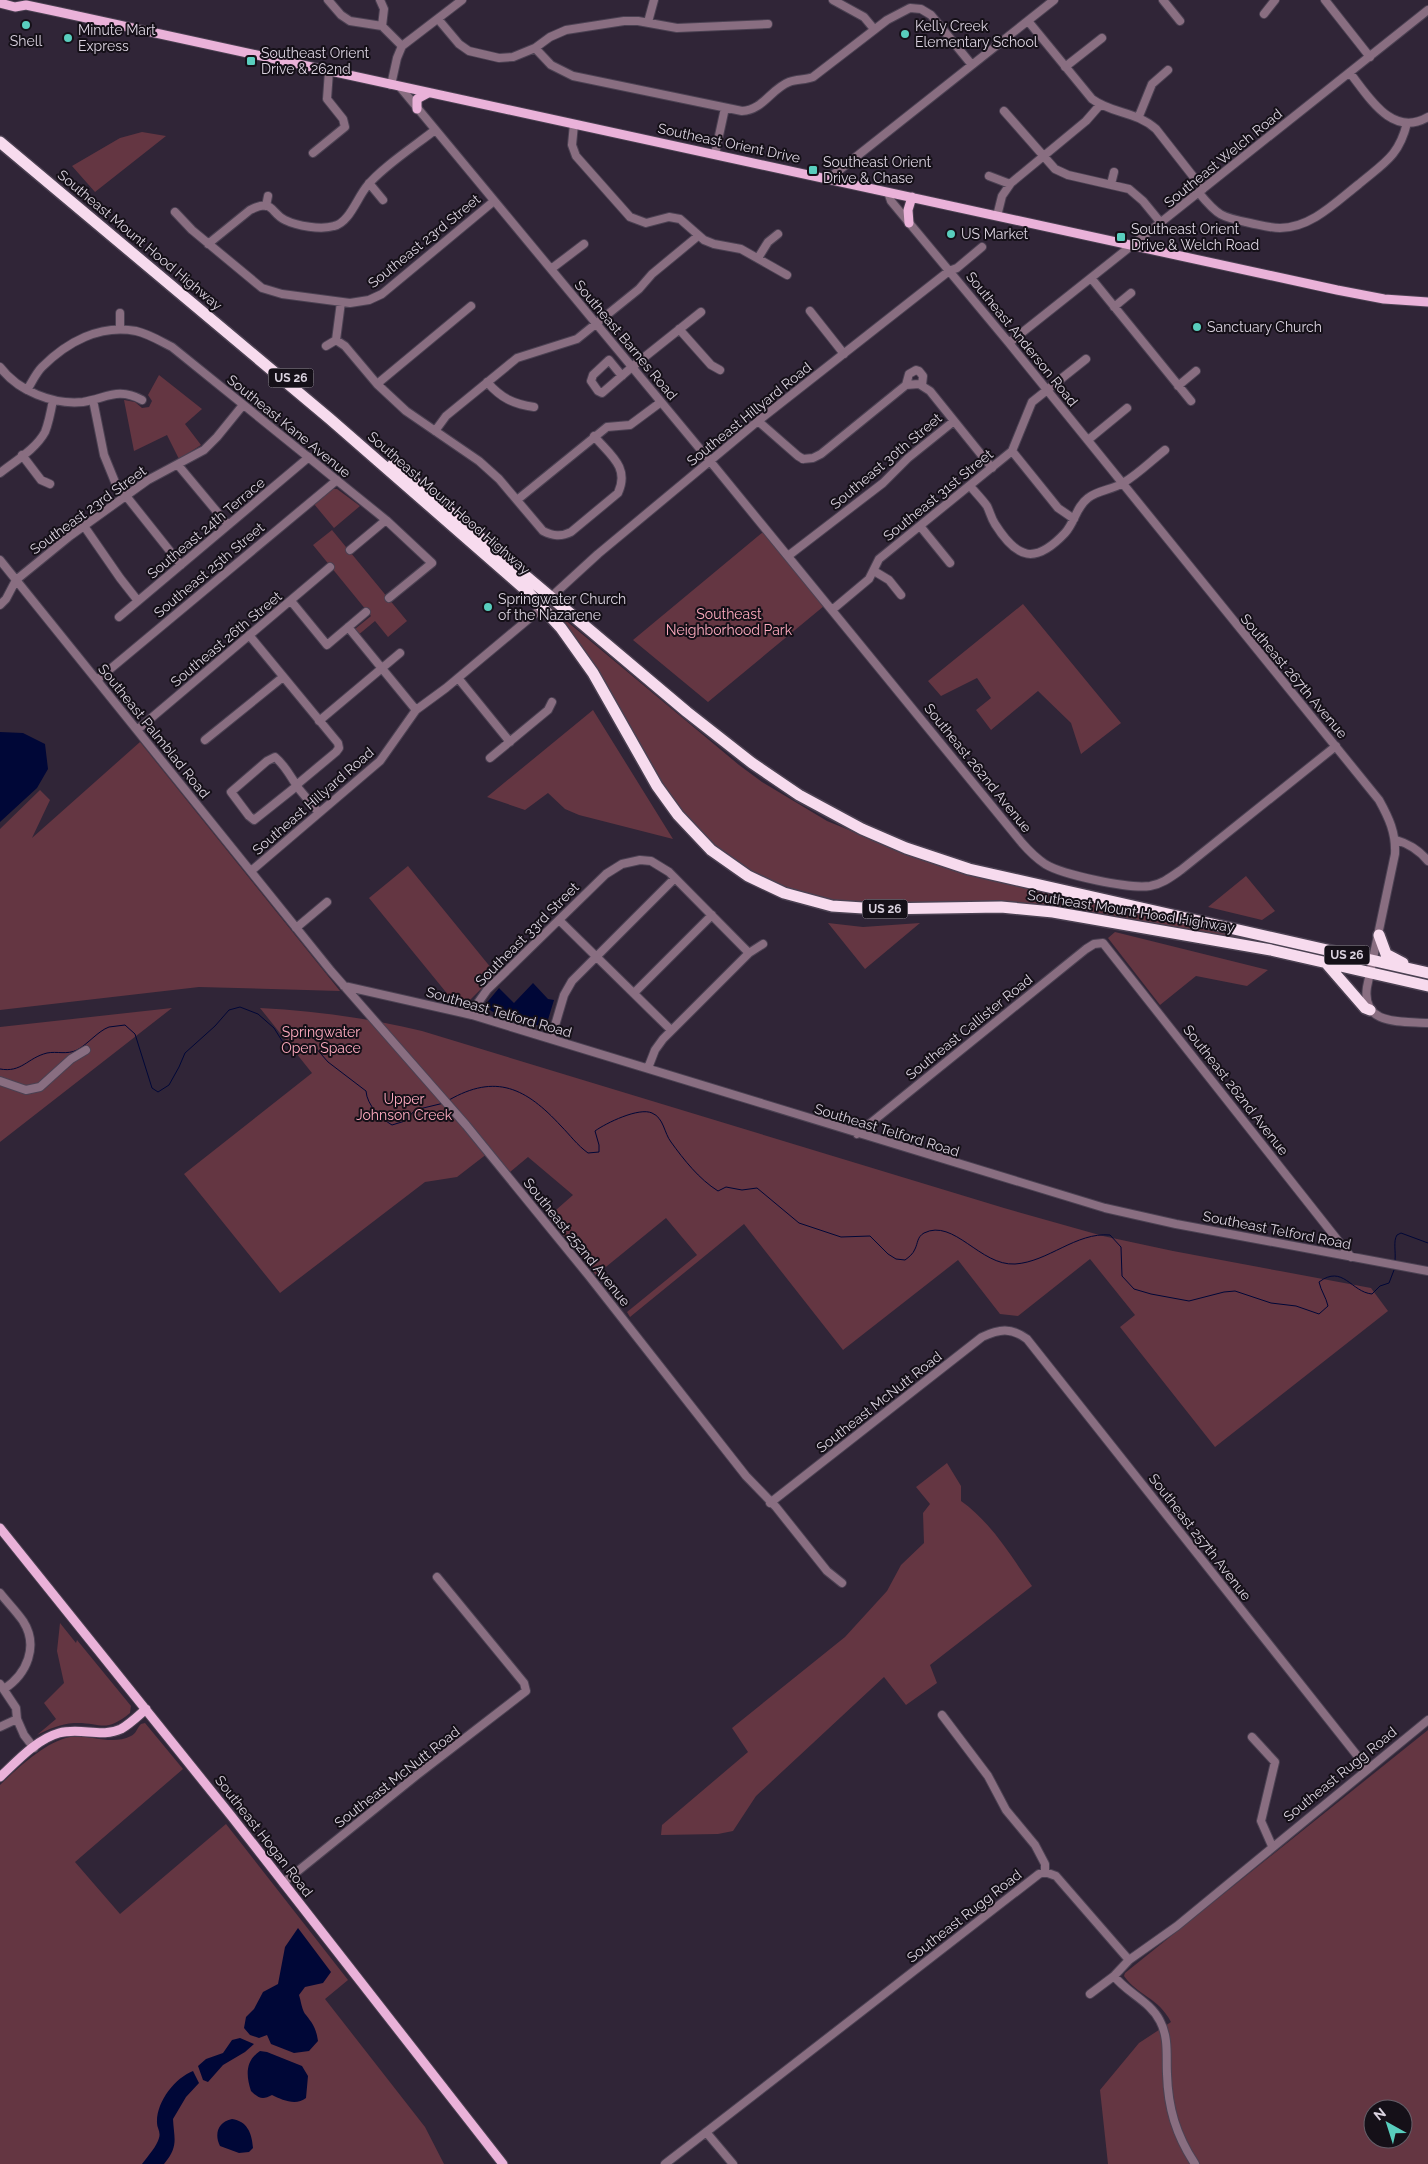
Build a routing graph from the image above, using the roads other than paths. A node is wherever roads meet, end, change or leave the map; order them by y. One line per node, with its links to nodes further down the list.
1 (328, 0): 19 (street)
2 (380, 0): 19 (street)
3 (654, 0): 17 (street)
4 (833, 0): 20 (street)
5 (1054, 0): 15 (street)
6 (1163, 0): 16 (street)
7 (1274, 0): 13 (street)
8 (1325, 0): 24 (street)
9 (459, 1): 14 (street)
10 (23, 2): 11 (main road, Southeast Orient Drive); 28 (main road, Southeast Orient Drive)
11 (0, 3)
12 (1428, 10): 24 (street, Southeast Welch Road)
13 (1264, 14)
14 (438, 19): 22 (street); 23 (street)
15 (1028, 21): 25 (street); 26 (street)
16 (1180, 21)
17 (648, 22): 18 (street); 23 (street)
18 (768, 24)
19 (382, 26): 22 (street)
20 (874, 28): 25 (street); 33 (street)
21 (1102, 38): 26 (street)
22 (402, 46): 30 (street)
23 (535, 48): 33 (street)
24 (1370, 57): 29 (street, Southeast Welch Road)
25 (972, 65): 48 (street)
26 (1066, 67): 32 (street)
27 (1168, 70): 36 (street)
28 (330, 71): 30 (main road, Southeast Orient Drive); 43 (street)
29 (1350, 73): 38 (street); 52 (street, Southeast Welch Road)
30 (395, 86): 31 (main road, Southeast Orient Drive); 34 (street, Southeast Barnes Road)
31 (428, 93): 34 (main road); 39 (main road, Southeast Orient Drive)
32 (1100, 105): 36 (street); 45 (street)
33 (726, 108): 44 (street)
34 (417, 109): 40 (street, Southeast Barnes Road)
35 (1004, 110): 45 (street)
36 (1139, 116): 52 (street)
37 (1428, 117): 38 (street)
38 (1407, 122): 52 (street)
39 (574, 124): 44 (main road, Southeast Orient Drive); 64 (street)
40 (435, 130): 49 (street); 57 (street, Southeast Barnes Road)
41 (0, 134): 147 (highway, Southeast Mount Hood Highway / US 26)
42 (0, 142): 140 (highway, Southeast Mount Hood Highway / US 26)
43 (313, 154)
44 (715, 154): 48 (main road, Southeast Orient Drive)
45 (1043, 156): 50 (street); 51 (street)
46 (1114, 172): 51 (street)
47 (989, 176): 50 (street)
48 (828, 179): 53 (main road, Southeast Orient Drive)
49 (369, 184): 56 (street); 58 (street)
50 (1010, 184): 60 (street)
51 (1111, 184): 62 (street)
52 (1201, 191): 62 (street, Southeast Welch Road)
53 (888, 192): 55 (main road, Southeast Orient Drive); 61 (street, Southeast Anderson Road)
54 (268, 196): 58 (street)
55 (912, 198): 60 (main road, Southeast Orient Drive); 61 (main road)
56 (383, 200)
57 (494, 201): 70 (street, Southeast Barnes Road); 75 (street, Southeast 23rd Street)
58 (266, 206): 65 (street)
59 (175, 212): 65 (street, Southeast 23rd Street)
60 (997, 216): 67 (main road, Southeast Orient Drive)
61 (909, 223): 71 (street, Southeast Anderson Road)
62 (1161, 224): 67 (street, Southeast Welch Road)
63 (778, 234): 69 (street)
64 (698, 236): 69 (street); 82 (street)
65 (208, 244): 75 (street, Southeast 23rd Street)
66 (584, 244): 70 (street)
67 (1133, 246): 73 (street, Southeast Welch Road); 76 (main road, Southeast Orient Drive)
68 (982, 247): 71 (street, Southeast Hillyard Road)
69 (758, 258): 72 (street)
70 (551, 269): 82 (street, Southeast Barnes Road)
71 (949, 270): 86 (street, Southeast Anderson Road); 89 (street, Southeast Hillyard Road)
72 (787, 276)
73 (1091, 278): 78 (street); 86 (street, Southeast Welch Road)
74 (1131, 293): 78 (street)
75 (341, 302): 85 (street)
76 (1428, 302)
77 (471, 306): 98 (street)
78 (1114, 307): 101 (street)
79 (810, 311): 89 (street)
80 (701, 312): 84 (street)
81 (120, 313): 83 (street)
82 (596, 324): 88 (street, Southeast Barnes Road); 97 (street)
83 (120, 329): 102 (street, Southeast Kane Avenue); 109 (street, Southeast Kane Avenue)
84 (679, 329): 92 (street); 94 (street)
85 (336, 340): 87 (street); 98 (street)
86 (1010, 343): 103 (street, Southeast Anderson Road)
87 (326, 346)
88 (620, 352): 91 (street); 92 (street, Southeast Barnes Road)
89 (844, 354): 112 (street, Southeast Hillyard Road)
90 (1086, 359): 103 (street, Southeast 31st Street)
91 (610, 360): 96 (street); 96 (street)
92 (632, 366): 96 (street); 108 (street, Southeast Barnes Road)
93 (0, 367): 102 (street)
94 (720, 370)
95 (1196, 371): 101 (street)
96 (622, 376)
97 (487, 382): 110 (street); 114 (street)
98 (377, 384): 114 (street)
99 (906, 385): 100 (street); 100 (street); 112 (street)
100 (918, 385): 113 (street)
101 (1178, 386): 107 (street)
102 (27, 390): 104 (street)
103 (1047, 390): 116 (street, Southeast Anderson Road); 118 (street, Southeast 31st Street)
104 (53, 400): 105 (street); 119 (street)
105 (93, 400): 106 (street); 129 (street)
106 (142, 400)
107 (1191, 401)
108 (661, 402): 115 (street); 121 (street, Southeast Barnes Road)
109 (242, 405): 120 (street, Southeast Kane Avenue); 122 (street, Southeast 23rd Street)
110 (534, 407)
111 (1127, 408): 116 (street)
112 (758, 421): 121 (street, Southeast Hillyard Road)
113 (954, 421): 123 (street); 138 (street, Southeast 30th Street)
114 (435, 431): 130 (street)
115 (594, 436): 130 (street); 130 (street)
116 (1088, 440): 126 (street, Southeast Anderson Road)
117 (1165, 450): 126 (street)
118 (1012, 451): 123 (street, Southeast 31st Street); 132 (street)
119 (22, 455): 124 (street); 127 (street)
120 (309, 457): 125 (street, Southeast Kane Avenue); 134 (street, Southeast 24th Terrace)
121 (710, 461): 138 (street, Southeast Barnes Road); 147 (street, Southeast Hillyard Road)
122 (178, 465): 129 (street, Southeast 23rd Street); 134 (street)
123 (992, 468): 128 (street, Southeast 31st Street)
124 (0, 473)
125 (337, 480): 133 (street, Southeast Kane Avenue); 162 (street, Southeast 25th Street)
126 (1122, 483): 131 (street, Southeast Anderson Road); 132 (street)
127 (50, 484)
128 (970, 486): 132 (street); 136 (street, Southeast 31st Street)
129 (126, 496): 135 (street, Southeast 23rd Street); 142 (street)
130 (517, 500)
131 (1137, 502): 169 (street, Southeast 267th Avenue)
132 (1074, 519)
133 (386, 520): 137 (street); 148 (street, Southeast Kane Avenue)
134 (228, 525): 142 (street, Southeast 24th Terrace)
135 (84, 526): 145 (street, Southeast 23rd Street); 150 (street)
136 (920, 526): 141 (street); 144 (street, Southeast 31st Street)
137 (350, 550)
138 (788, 556): 153 (street, Southeast Barnes Road)
139 (0, 560): 145 (street, Southeast Palmblad Road)
140 (495, 562): 147 (highway); 152 (highway, Southeast Mount Hood Highway / US 26)
141 (950, 563)
142 (181, 565): 150 (street, Southeast 24th Terrace)
143 (330, 567): 149 (street, Southeast 26th Street)
144 (874, 571): 146 (street); 153 (street, Southeast 31st Street)
145 (16, 580): 151 (street, Southeast 23rd Street); 162 (street, Southeast Palmblad Road)
146 (901, 595)
147 (551, 597): 188 (highway, Southeast Mount Hood Highway / US 26)
148 (389, 598)
149 (291, 600): 156 (street); 157 (street, Southeast 26th Street)
150 (138, 601): 155 (street, Southeast 24th Terrace)
151 (0, 605)
152 (543, 607): 161 (street, Southeast Hillyard Road); 185 (highway, Southeast Mount Hood Highway / US 26)
153 (832, 610): 169 (street, Southeast 262nd Avenue)
154 (366, 612): 156 (street)
155 (118, 617)
156 (348, 627): 159 (street)
157 (249, 635): 160 (street); 166 (street, Southeast 26th Street)
158 (400, 653): 159 (street)
159 (381, 668): 164 (street); 165 (street)
160 (283, 677): 165 (street); 167 (street)
161 (458, 678): 164 (street, Southeast Hillyard Road); 168 (street)
162 (97, 680): 166 (street, Southeast Palmblad Road)
163 (552, 702): 168 (street)
164 (416, 710): 172 (street, Southeast Hillyard Road)
165 (319, 720): 171 (street)
166 (137, 730): 175 (street, Southeast Palmblad Road)
167 (205, 740)
168 (510, 742): 170 (street)
169 (1336, 746): 173 (street, Southeast 267th Avenue)
170 (490, 758)
171 (296, 785): 171 (street); 172 (street)
172 (319, 813): 175 (street, Southeast Hillyard Road)
173 (1396, 840): 174 (street); 182 (street)
174 (1428, 861)
175 (251, 871): 179 (street, Southeast Palmblad Road)
176 (675, 878): 178 (street, Southeast 33rd Street); 180 (street, Southeast 33rd Street); 187 (street)
177 (327, 902): 181 (street)
178 (712, 916): 186 (street, Southeast 33rd Street); 194 (street)
179 (288, 918): 181 (street, Southeast 252nd Avenue)
180 (559, 920): 187 (street); 196 (street, Southeast 33rd Street)
181 (296, 928): 192 (street, Southeast 252nd Avenue)
182 (1379, 935): 188 (street); 191 (highway)
183 (1099, 943): 203 (street, Southeast Callister Road); 204 (street, Southeast 262nd Avenue)
184 (763, 944): 186 (street)
185 (1270, 950): 188 (highway); 189 (highway, Southeast Mount Hood Highway / US 26)
186 (749, 953): 198 (street)
187 (597, 956): 194 (street); 199 (street)
188 (1373, 961): 190 (street); 191 (highway, Southeast Mount Hood Highway / US 26)
189 (1326, 963): 190 (highway, Southeast Mount Hood Highway / US 26); 195 (highway)
190 (1370, 974): 191 (highway); 193 (highway, Southeast Mount Hood Highway / US 26); 195 (street)
191 (1427, 975)
192 (344, 986): 196 (street, Southeast Telford Road); 207 (street, Southeast 252nd Avenue)
193 (1428, 986)
194 (634, 993): 198 (street)
195 (1370, 1010): 197 (street)
196 (472, 1015): 199 (street, Southeast Telford Road)
197 (1428, 1023)
198 (671, 1030): 201 (street)
199 (551, 1039): 201 (street, Southeast Telford Road)
200 (86, 1050): 202 (street)
201 (648, 1068): 203 (street, Southeast Telford Road)
202 (0, 1081)
203 (857, 1134): 204 (street, Southeast Telford Road)
204 (1351, 1257): 205 (street, Southeast Telford Road)
205 (1428, 1271)
206 (1008, 1330): 207 (street, Southeast McNutt Road); 220 (street, Southeast 257th Avenue)
207 (770, 1503): 210 (street, Southeast 252nd Avenue)
208 (1, 1532): 213 (main road, Southeast Hogan Road)
209 (437, 1577): 224 (street, Southeast McNutt Road)
210 (842, 1584)
211 (0, 1593): 212 (street)
212 (2, 1687): 215 (street)
213 (146, 1709): 219 (main road); 224 (main road, Southeast Hogan Road)
214 (942, 1715): 223 (street)
215 (17, 1719): 217 (street); 219 (street)
216 (1428, 1720): 220 (street, Southeast Rugg Road)
217 (0, 1727)
218 (1252, 1737): 222 (street)
219 (34, 1748): 221 (main road)
220 (1367, 1768): 222 (street, Southeast Rugg Road)
221 (0, 1777)
222 (1272, 1846): 225 (street, Southeast Rugg Road)
223 (1045, 1872): 225 (street); 228 (street, Southeast Rugg Road)
224 (284, 1882): 229 (main road, Southeast Hogan Road)
225 (1130, 1960): 226 (street, Southeast Rugg Road)
226 (1114, 1976): 227 (street, Southeast Rugg Road); 232 (street)
227 (1090, 1994)
228 (706, 2132): 230 (street, Southeast Rugg Road); 231 (street)
229 (504, 2164)
230 (665, 2164)
231 (733, 2164)
232 (1195, 2164)

